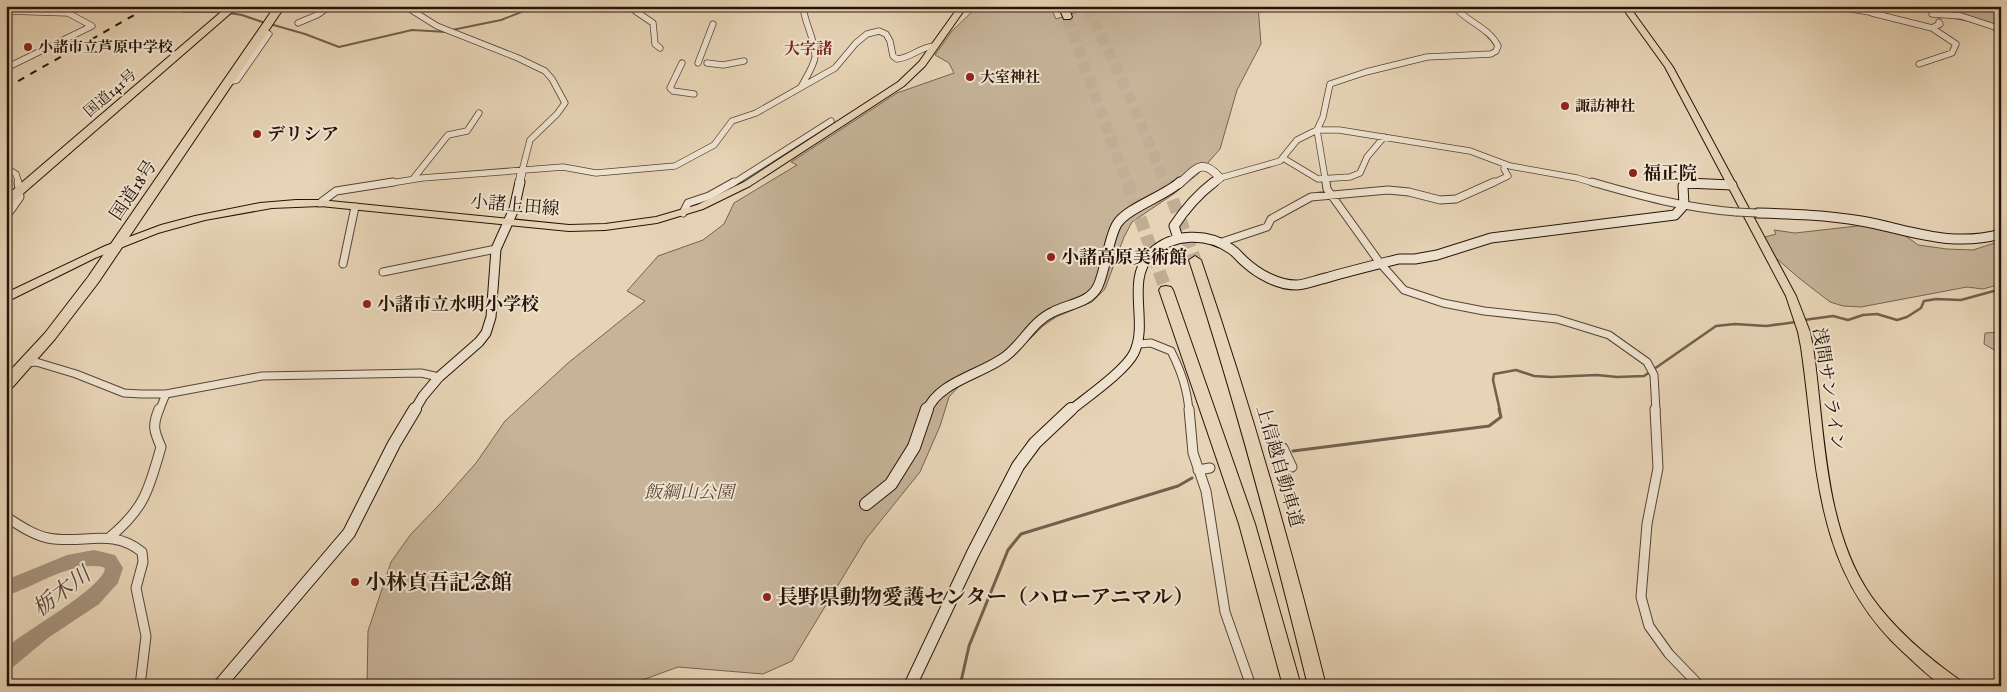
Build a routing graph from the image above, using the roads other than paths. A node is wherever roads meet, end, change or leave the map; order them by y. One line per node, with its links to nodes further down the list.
1 (234, 6): 46 (highway, 国道141号)
2 (280, 6): 22 (highway, 国道18号)
3 (330, 6): 18 (street)
4 (405, 6): 41 (street)
5 (628, 6): 24 (street)
6 (803, 6): 32 (street)
7 (963, 6): 23 (main road, 小諸上田線)
8 (1063, 6): 16 (highway)
9 (1454, 6): 36 (street)
10 (1625, 6): 45 (main road, 浅間サンライン)
11 (1834, 6): 15 (street)
12 (1872, 6): 15 (street)
13 (1897, 6): 21 (street)
14 (6, 11): 30 (street)
15 (1872, 13): 20 (street)
16 (1067, 17)
17 (1939, 22): 20 (street)
18 (298, 23)
19 (714, 24): 27 (street)
20 (1932, 28): 29 (street)
21 (2001, 29)
22 (261, 32): 31 (highway, 国道18号)
23 (934, 46): 32 (street); 52 (main road, 小諸上田線)
24 (660, 48)
25 (744, 60): 28 (street)
26 (682, 63): 33 (street)
27 (698, 63)
28 (707, 63)
29 (1919, 64)
30 (6, 68)
31 (228, 82): 59 (highway, 国道18号)
32 (801, 86): 41 (street)
33 (694, 94)
34 (480, 113): 43 (street)
35 (831, 121): 52 (street)
36 (1317, 130): 37 (street); 38 (street); 44 (street)
37 (1384, 137): 39 (street); 44 (street)
38 (1283, 158): 42 (street); 44 (street)
39 (1505, 164): 47 (street); 50 (street)
40 (6, 168): 46 (street)
41 (522, 171): 43 (street); 55 (street)
42 (1220, 178): 57 (street); 76 (street)
43 (413, 179): 49 (street)
44 (1326, 179): 47 (street)
45 (1732, 185): 50 (street); 86 (main road, 浅間サンライン)
46 (20, 191): 48 (highway, 国道141号); 54 (street)
47 (1332, 196): 58 (street); 62 (street)
48 (6, 202)
49 (320, 203): 51 (main road, 小諸上田線); 59 (main road, 小諸上田線)
50 (1684, 205): 53 (street, bridge); 62 (street)
51 (355, 207): 55 (main road, 小諸上田線); 63 (street)
52 (683, 213): 55 (main road, 小諸上田線)
53 (1757, 214): 56 (street)
54 (6, 217)
55 (508, 222): 60 (street)
56 (2001, 234)
57 (1178, 238): 58 (street); 67 (street)
58 (1219, 243): 62 (street)
59 (118, 244): 66 (main road, 小諸上田線); 68 (highway, 国道18号)
60 (496, 249): 64 (street); 69 (street)
61 (1195, 260): 84 (highway, 上信越自動車道)
62 (1380, 263): 85 (street)
63 (343, 264)
64 (383, 272)
65 (1166, 290): 83 (highway)
66 (6, 298)
67 (1139, 344): 75 (street); 81 (street)
68 (27, 363): 70 (highway, 国道18号); 71 (street)
69 (440, 377): 71 (street); 80 (street)
70 (6, 385)
71 (166, 394): 78 (street)
72 (1283, 448): 73 (street)
73 (1292, 467)
74 (1210, 468): 75 (street)
75 (1198, 470): 82 (street)
76 (866, 504)
77 (6, 516): 78 (street)
78 (110, 538): 79 (street)
79 (140, 686)
80 (219, 686)
81 (910, 686)
82 (1251, 686)
83 (1292, 686)
84 (1318, 686)
85 (1700, 686)
86 (1956, 686)

